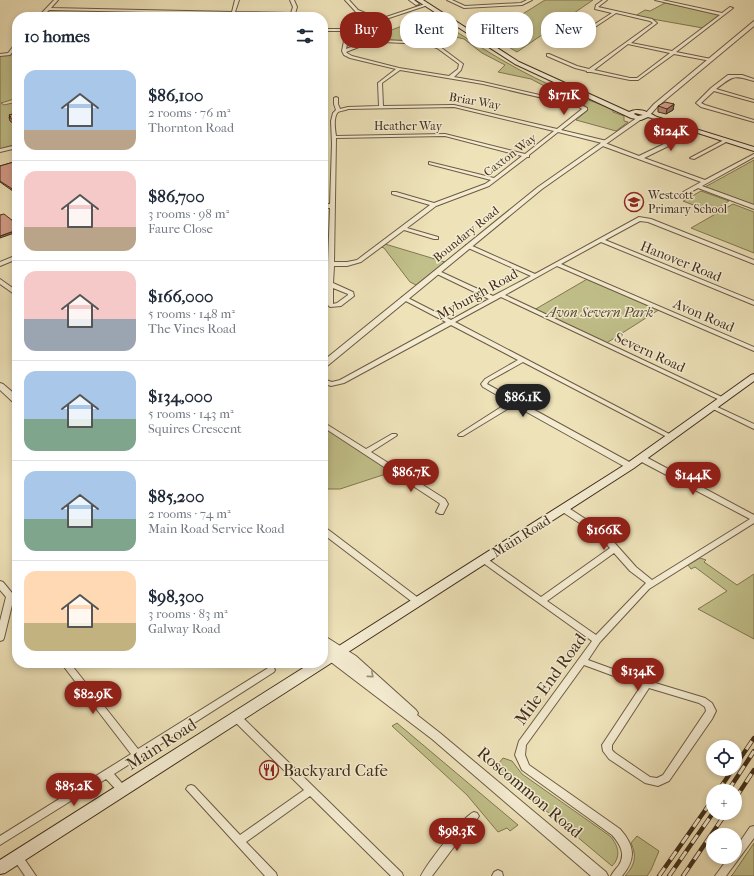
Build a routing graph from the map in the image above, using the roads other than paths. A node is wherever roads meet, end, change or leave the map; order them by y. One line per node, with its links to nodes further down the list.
1 (56, 0): 15 (street)
2 (237, 0): 19 (street)
3 (292, 0): 20 (street)
4 (347, 0): 21 (street)
5 (411, 0): 11 (street)
6 (449, 0): 7 (street)
7 (530, 0)
8 (605, 0): 22 (street)
9 (657, 0): 12 (street)
10 (675, 0): 12 (street)
11 (418, 2): 13 (main road)
12 (671, 3): 23 (street)
13 (426, 5): 24 (street); 47 (main road)
14 (731, 8): 23 (street)
15 (48, 9): 16 (street); 17 (street)
16 (139, 11): 18 (street)
17 (45, 12)
18 (186, 12)
19 (233, 12)
20 (294, 12)
21 (360, 12)
22 (614, 12): 26 (street); 29 (street)
23 (723, 14): 33 (street)
24 (392, 16)
25 (754, 23): 36 (street, Boundary Road)
26 (596, 24)
27 (328, 30): 28 (street)
28 (340, 30)
29 (627, 43): 33 (street); 38 (street)
30 (345, 48): 32 (street)
31 (12, 50): 34 (street)
32 (344, 51): 37 (street, Caxton Way); 39 (street)
33 (674, 52): 36 (street); 38 (street)
34 (0, 55)
35 (548, 55): 38 (street)
36 (710, 60): 45 (street, Boundary Road)
37 (399, 69): 39 (street, Caxton Way); 44 (street)
38 (589, 70)
39 (451, 77): 50 (street, Caxton Way)
40 (754, 80): 41 (street)
41 (714, 88): 43 (street); 48 (street)
42 (336, 98): 46 (street)
43 (754, 101)
44 (382, 107): 46 (street, Briar Way); 50 (street, Briar Way)
45 (654, 107): 47 (street, Boundary Road); 47 (street, Boundary Road)
46 (338, 110): 52 (street)
47 (639, 115): 49 (street, Boundary Road); 49 (street, Boundary Road); 51 (main road)
48 (754, 122)
49 (628, 126): 54 (street, Boundary Road)
50 (559, 130): 54 (street, Briar Way); 58 (street, Caxton Way)
51 (695, 131): 53 (main road); 60 (street)
52 (334, 138): 58 (street, Heather Way); 70 (street)
53 (726, 141): 56 (main road); 61 (street)
54 (603, 143): 60 (street, Briar Way); 75 (street, Boundary Road)
55 (12, 147): 57 (street)
56 (754, 149)
57 (0, 151)
58 (527, 156): 63 (street, Caxton Way)
59 (754, 156): 64 (street)
60 (639, 158): 64 (street, Briar Way)
61 (692, 158)
62 (431, 163): 63 (street)
63 (495, 180): 68 (street, Caxton Way)
64 (706, 182): 65 (street)
65 (698, 186): 67 (street); 71 (street)
66 (394, 193): 68 (street)
67 (685, 194)
68 (434, 205): 72 (street, Caxton Way)
69 (328, 206): 70 (street)
70 (332, 206): 79 (street)
71 (754, 207)
72 (402, 228): 73 (street); 79 (street, Caxton Way)
73 (436, 238)
74 (600, 240): 77 (street, Myburgh Road); 80 (street, Myburgh Road); 89 (street, Hanover Road)
75 (468, 246): 81 (street, Boundary Road); 82 (street)
76 (12, 260): 78 (street)
77 (754, 262)
78 (0, 264)
79 (330, 264): 84 (street)
80 (557, 264): 82 (street, Myburgh Road); 91 (street, Avon Road)
81 (437, 272): 87 (street, Boundary Road); 88 (street)
82 (535, 276): 86 (street, Myburgh Road)
83 (0, 281): 85 (street)
84 (330, 284)
85 (12, 290)
86 (501, 295): 88 (street, Myburgh Road); 98 (street, Severn Road)
87 (404, 298): 90 (street); 93 (street, Boundary Road)
88 (494, 298): 90 (street, Myburgh Road)
89 (754, 303)
90 (451, 322): 92 (street); 95 (street, Myburgh Road)
91 (754, 349)
92 (522, 360): 99 (street); 105 (street)
93 (328, 361)
94 (754, 377): 98 (main road, Main Road)
95 (328, 383)
96 (0, 386): 97 (street)
97 (12, 397)
98 (724, 400): 100 (main road, Main Road)
99 (514, 402): 103 (street); 108 (street)
100 (713, 408): 101 (street); 105 (main road, Main Road)
101 (754, 427)
102 (330, 429): 106 (street)
103 (462, 434)
104 (394, 435): 106 (street)
105 (671, 437): 107 (main road, Main Road)
106 (366, 452): 110 (street)
107 (641, 458): 108 (main road, Main Road); 111 (street)
108 (630, 466): 109 (main road, Main Road)
109 (564, 509): 113 (street); 114 (main road, Main Road)
110 (440, 512)
111 (754, 519): 115 (street, Mile End Road)
112 (328, 534): 120 (street)
113 (616, 549): 115 (street); 119 (street)
114 (484, 560): 119 (street); 120 (main road, Main Road)
115 (651, 583): 122 (street, Mile End Road)
116 (0, 584): 117 (street)
117 (10, 597): 118 (street); 121 (street)
118 (12, 599)
119 (541, 601): 122 (street)
120 (418, 602): 123 (main road, Main Road)
121 (0, 638)
122 (597, 640): 124 (street, Mile End Road)
123 (328, 656): 147 (street, Roscommon Road)
124 (582, 661): 128 (street); 148 (street, Mile End Road)
125 (69, 668): 130 (street)
126 (310, 668): 129 (main road, Main Road)
127 (271, 670): 130 (street)
128 (647, 684): 128 (street)
129 (236, 717): 133 (main road, Main Road); 134 (street)
130 (137, 755): 131 (street)
131 (107, 773): 133 (street); 137 (street)
132 (191, 789): 138 (street)
133 (123, 790): 140 (main road, Main Road)
134 (310, 790): 138 (street); 145 (street)
135 (474, 816): 146 (street)
136 (754, 830): 139 (street)
137 (0, 841)
138 (239, 841): 144 (street)
139 (742, 847)
140 (17, 857): 142 (main road, Main Road); 143 (street)
141 (729, 864): 149 (street)
142 (0, 868)
143 (31, 876)
144 (272, 876)
145 (398, 876)
146 (426, 876)
147 (601, 876)
148 (616, 876)
149 (720, 876)

